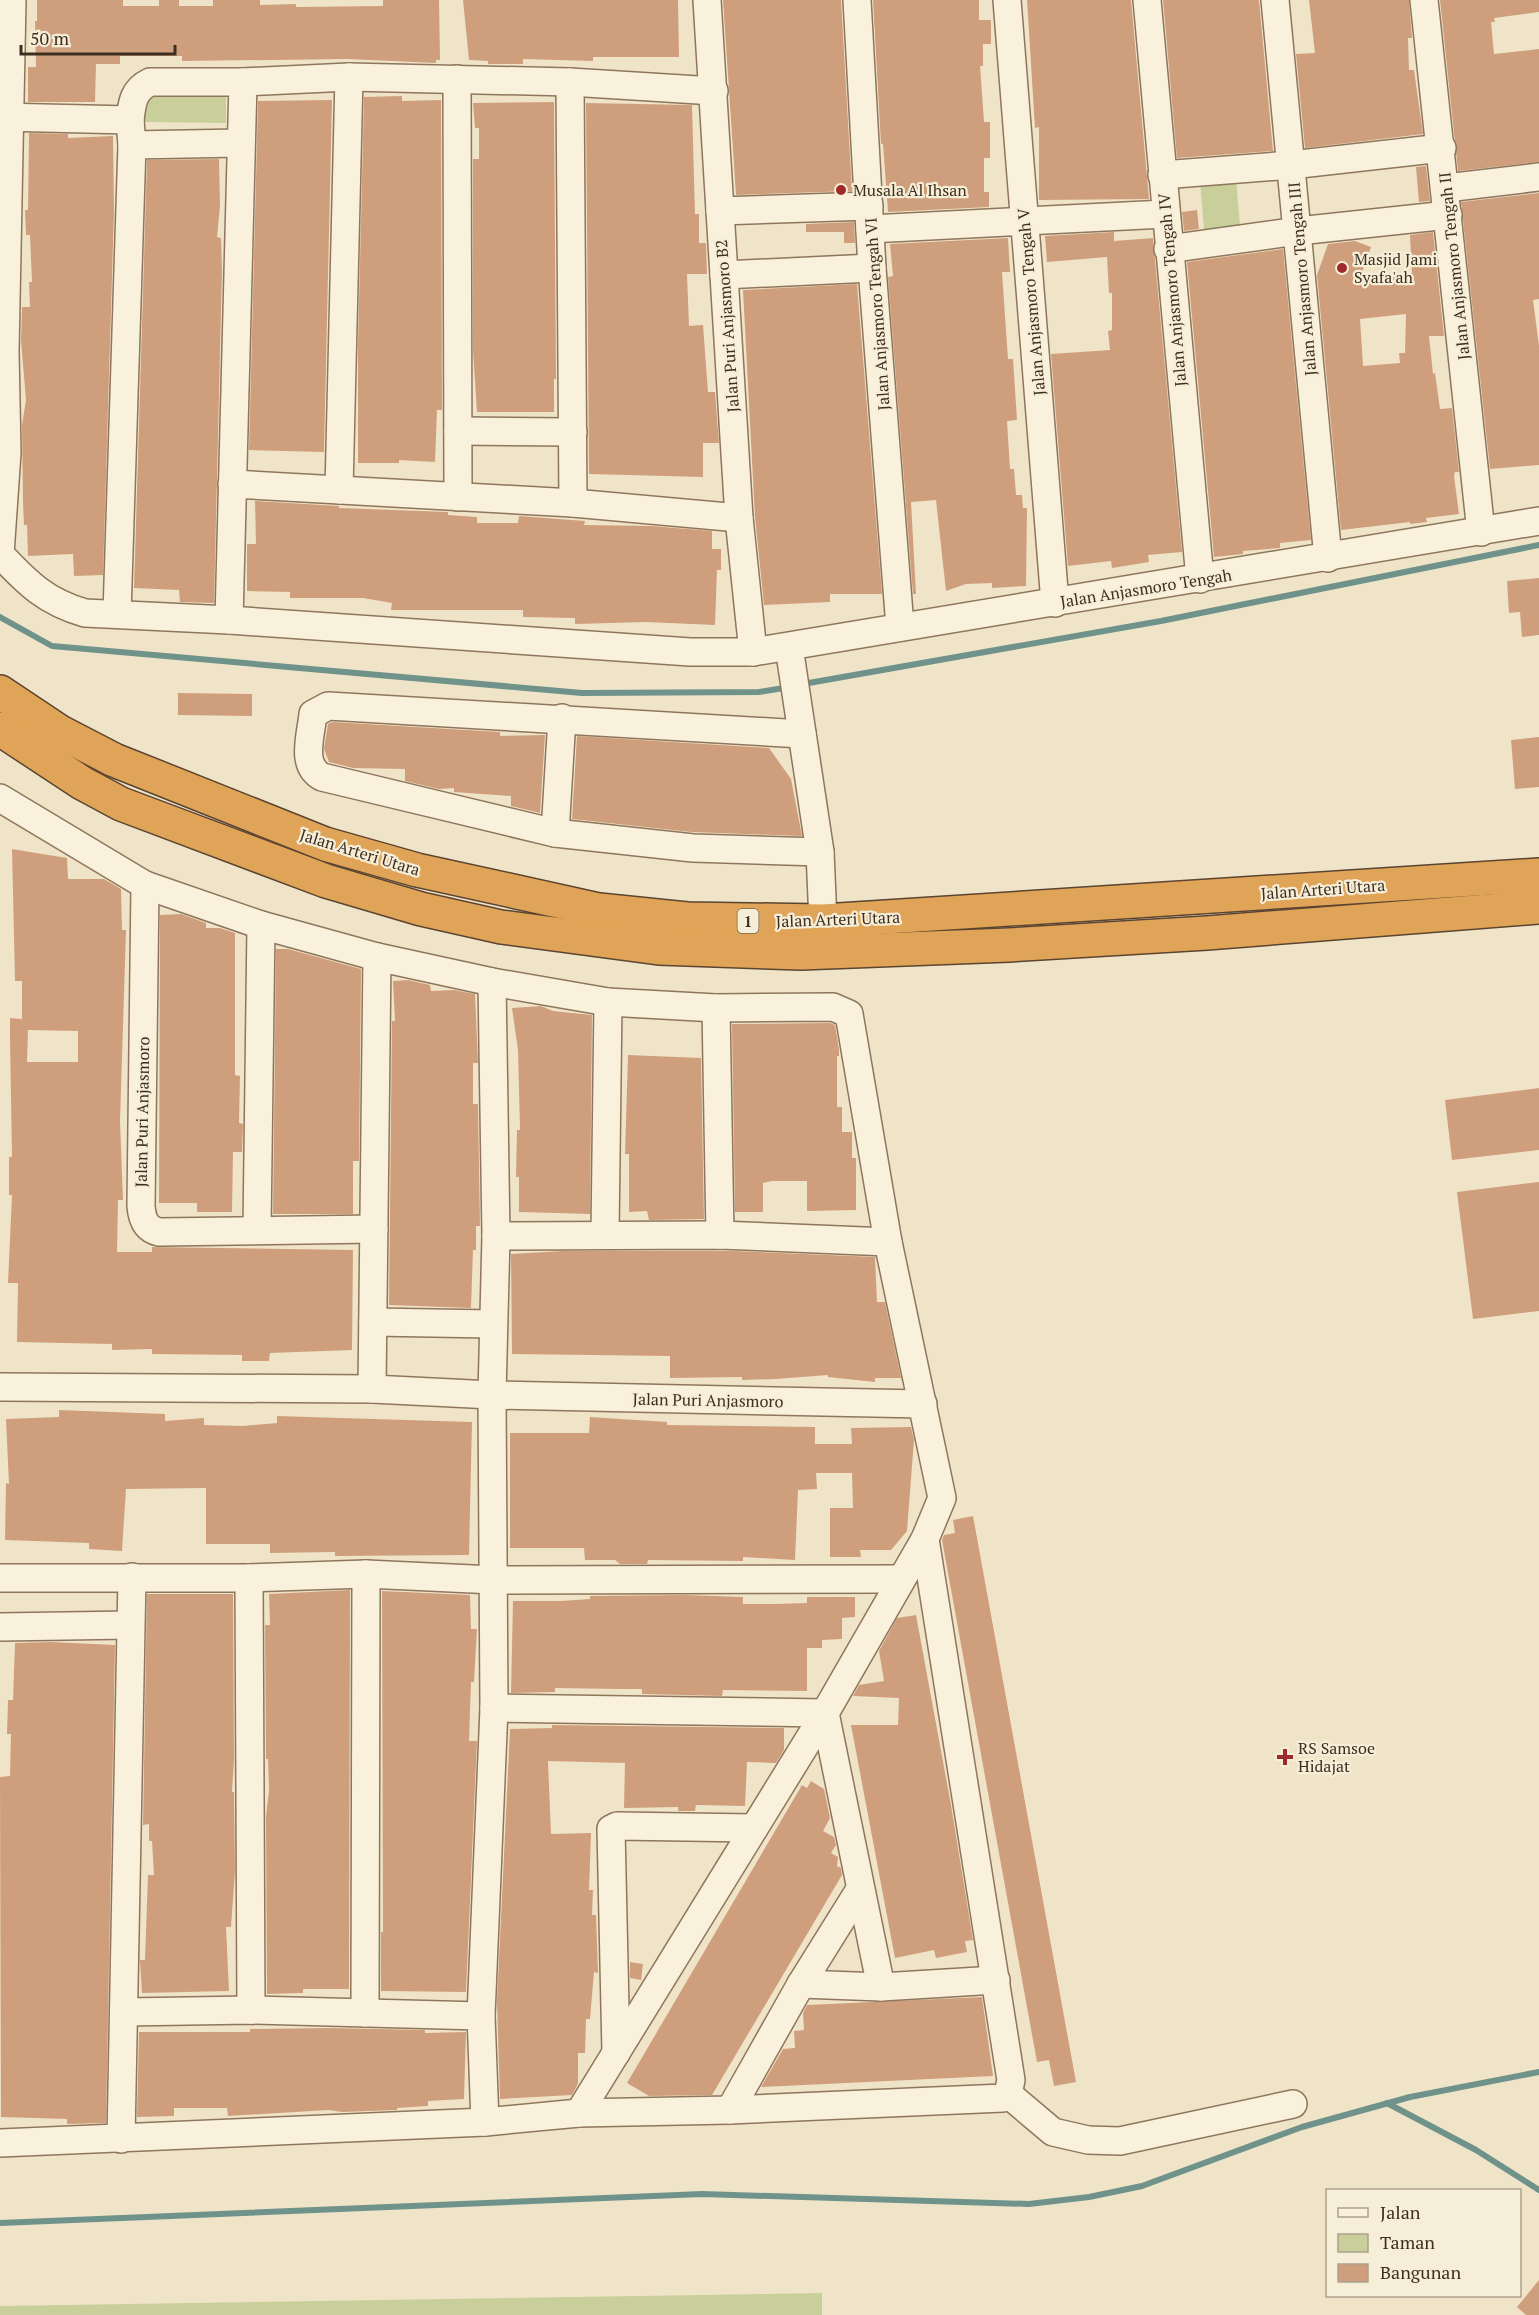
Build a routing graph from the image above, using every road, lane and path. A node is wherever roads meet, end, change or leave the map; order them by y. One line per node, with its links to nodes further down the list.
1 (12, 0): 13 (street)
2 (707, 0): 12 (street, Jalan Puri Anjasmoro B2)
3 (856, 0): 24 (street, Jalan Anjasmoro Tengah VI)
4 (1007, 0): 25 (street, Jalan Anjasmoro Tengah V)
5 (1147, 0): 18 (street, Jalan Anjasmoro Tengah IV)
6 (1275, 0): 17 (street, Jalan Anjasmoro Tengah III)
7 (1424, 0): 16 (street, Jalan Anjasmoro Tengah II)
8 (349, 77): 9 (street); 10 (street); 36 (street)
9 (457, 79): 11 (street); 32 (street)
10 (243, 82): 14 (street); 15 (street)
11 (570, 82): 12 (street); 33 (street)
12 (714, 91): 21 (street, Jalan Puri Anjasmoro B2)
13 (4, 117): 14 (street); 27 (street)
14 (131, 132): 15 (street); 46 (street)
15 (240, 143): 35 (street)
16 (1442, 148): 17 (street); 20 (street, Jalan Anjasmoro Tengah II)
17 (1291, 165): 18 (street); 26 (street, Jalan Anjasmoro Tengah III)
18 (1162, 175): 22 (street, Jalan Anjasmoro Tengah IV)
19 (1539, 177): 20 (street)
20 (1446, 188): 23 (street, Jalan Anjasmoro Tengah II)
21 (720, 211): 24 (street); 30 (street, Jalan Puri Anjasmoro B2)
22 (1165, 214): 25 (street); 28 (street, Jalan Anjasmoro Tengah IV)
23 (1448, 215): 26 (street); 41 (street, Jalan Anjasmoro Tengah II)
24 (870, 218): 25 (street); 29 (street, Jalan Anjasmoro Tengah VI)
25 (1025, 221): 45 (street, Jalan Anjasmoro Tengah V)
26 (1298, 231): 28 (street); 43 (street, Jalan Anjasmoro Tengah III)
27 (4, 233): 31 (street)
28 (1168, 249): 44 (street, Jalan Anjasmoro Tengah IV)
29 (873, 268): 30 (street); 48 (street, Jalan Anjasmoro Tengah VI)
30 (724, 275): 39 (street, Jalan Puri Anjasmoro B2)
31 (3, 351): 34 (street)
32 (458, 431): 33 (street); 37 (street)
33 (573, 432): 38 (street)
34 (3, 467): 42 (street)
35 (232, 484): 36 (street); 47 (street)
36 (339, 490): 37 (street)
37 (458, 497): 38 (street)
38 (573, 503): 39 (street)
39 (739, 518): 49 (street, Jalan Puri Anjasmoro B2)
40 (1539, 521): 41 (street, Jalan Anjasmoro Tengah)
41 (1481, 532): 43 (street, Jalan Anjasmoro Tengah)
42 (0, 554): 46 (street, Jalan Anjasmoro Tengah)
43 (1328, 558): 44 (street, Jalan Anjasmoro Tengah)
44 (1200, 579): 45 (street, Jalan Anjasmoro Tengah)
45 (1055, 603): 48 (street, Jalan Anjasmoro Tengah)
46 (117, 614): 47 (street, Jalan Anjasmoro Tengah)
47 (229, 620): 49 (street, Jalan Anjasmoro Tengah)
48 (900, 627): 50 (street, Jalan Anjasmoro Tengah)
49 (753, 652): 50 (street, Jalan Anjasmoro Tengah)
50 (790, 656): 53 (street)
51 (0, 692): 61 (highway, Jalan Arteri Utara / 1)
52 (562, 718): 53 (street); 56 (street); 56 (street)
53 (801, 726): 57 (street)
54 (0, 729): 60 (highway, Jalan Arteri Utara / 1)
55 (0, 798): 59 (street)
56 (555, 833): 57 (street)
57 (820, 852): 61 (street)
58 (1539, 876): 61 (highway, Jalan Arteri Utara / 1)
59 (145, 885): 62 (street); 68 (street, Jalan Puri Anjasmoro)
60 (1533, 908)
61 (823, 921)
62 (261, 925): 63 (street); 68 (street)
63 (377, 957): 64 (street); 67 (street)
64 (492, 982): 65 (street); 71 (street)
65 (609, 1002): 66 (street); 69 (street)
66 (716, 1008): 70 (street); 72 (street)
67 (374, 1229): 68 (street, Jalan Puri Anjasmoro); 73 (street)
68 (257, 1230)
69 (605, 1234): 70 (street); 71 (street)
70 (720, 1235): 72 (street)
71 (496, 1236): 74 (street)
72 (888, 1242): 78 (street)
73 (373, 1322): 74 (street); 76 (street)
74 (493, 1324): 77 (street)
75 (0, 1387): 76 (street, Jalan Puri Anjasmoro)
76 (372, 1389): 77 (street, Jalan Puri Anjasmoro)
77 (492, 1395): 78 (street, Jalan Puri Anjasmoro); 85 (street)
78 (923, 1404): 79 (street)
79 (925, 1539): 84 (street); 92 (street)
80 (366, 1575): 83 (street); 85 (street); 97 (street)
81 (132, 1576): 82 (street); 83 (street); 86 (street)
82 (0, 1578)
83 (249, 1578): 95 (street)
84 (901, 1579): 85 (street); 89 (street)
85 (494, 1580): 88 (street)
86 (130, 1625): 87 (street); 96 (street)
87 (0, 1627)
88 (494, 1708): 89 (street); 98 (street)
89 (825, 1713): 90 (street); 91 (street)
90 (754, 1828): 99 (street); 99 (street)
91 (860, 1891): 93 (street); 94 (street)
92 (996, 1980): 94 (street); 100 (street)
93 (801, 1984): 94 (street); 102 (street)
94 (881, 1987)
95 (251, 2010): 96 (street); 97 (street)
96 (125, 2012): 105 (street)
97 (365, 2013): 98 (street)
98 (481, 2016): 104 (street)
99 (616, 2054): 103 (street)
100 (1008, 2094): 101 (street); 102 (street)
101 (1293, 2104)
102 (730, 2110): 103 (street)
103 (579, 2113): 104 (street)
104 (485, 2122): 105 (street)
105 (121, 2139): 106 (street)
106 (0, 2143)

